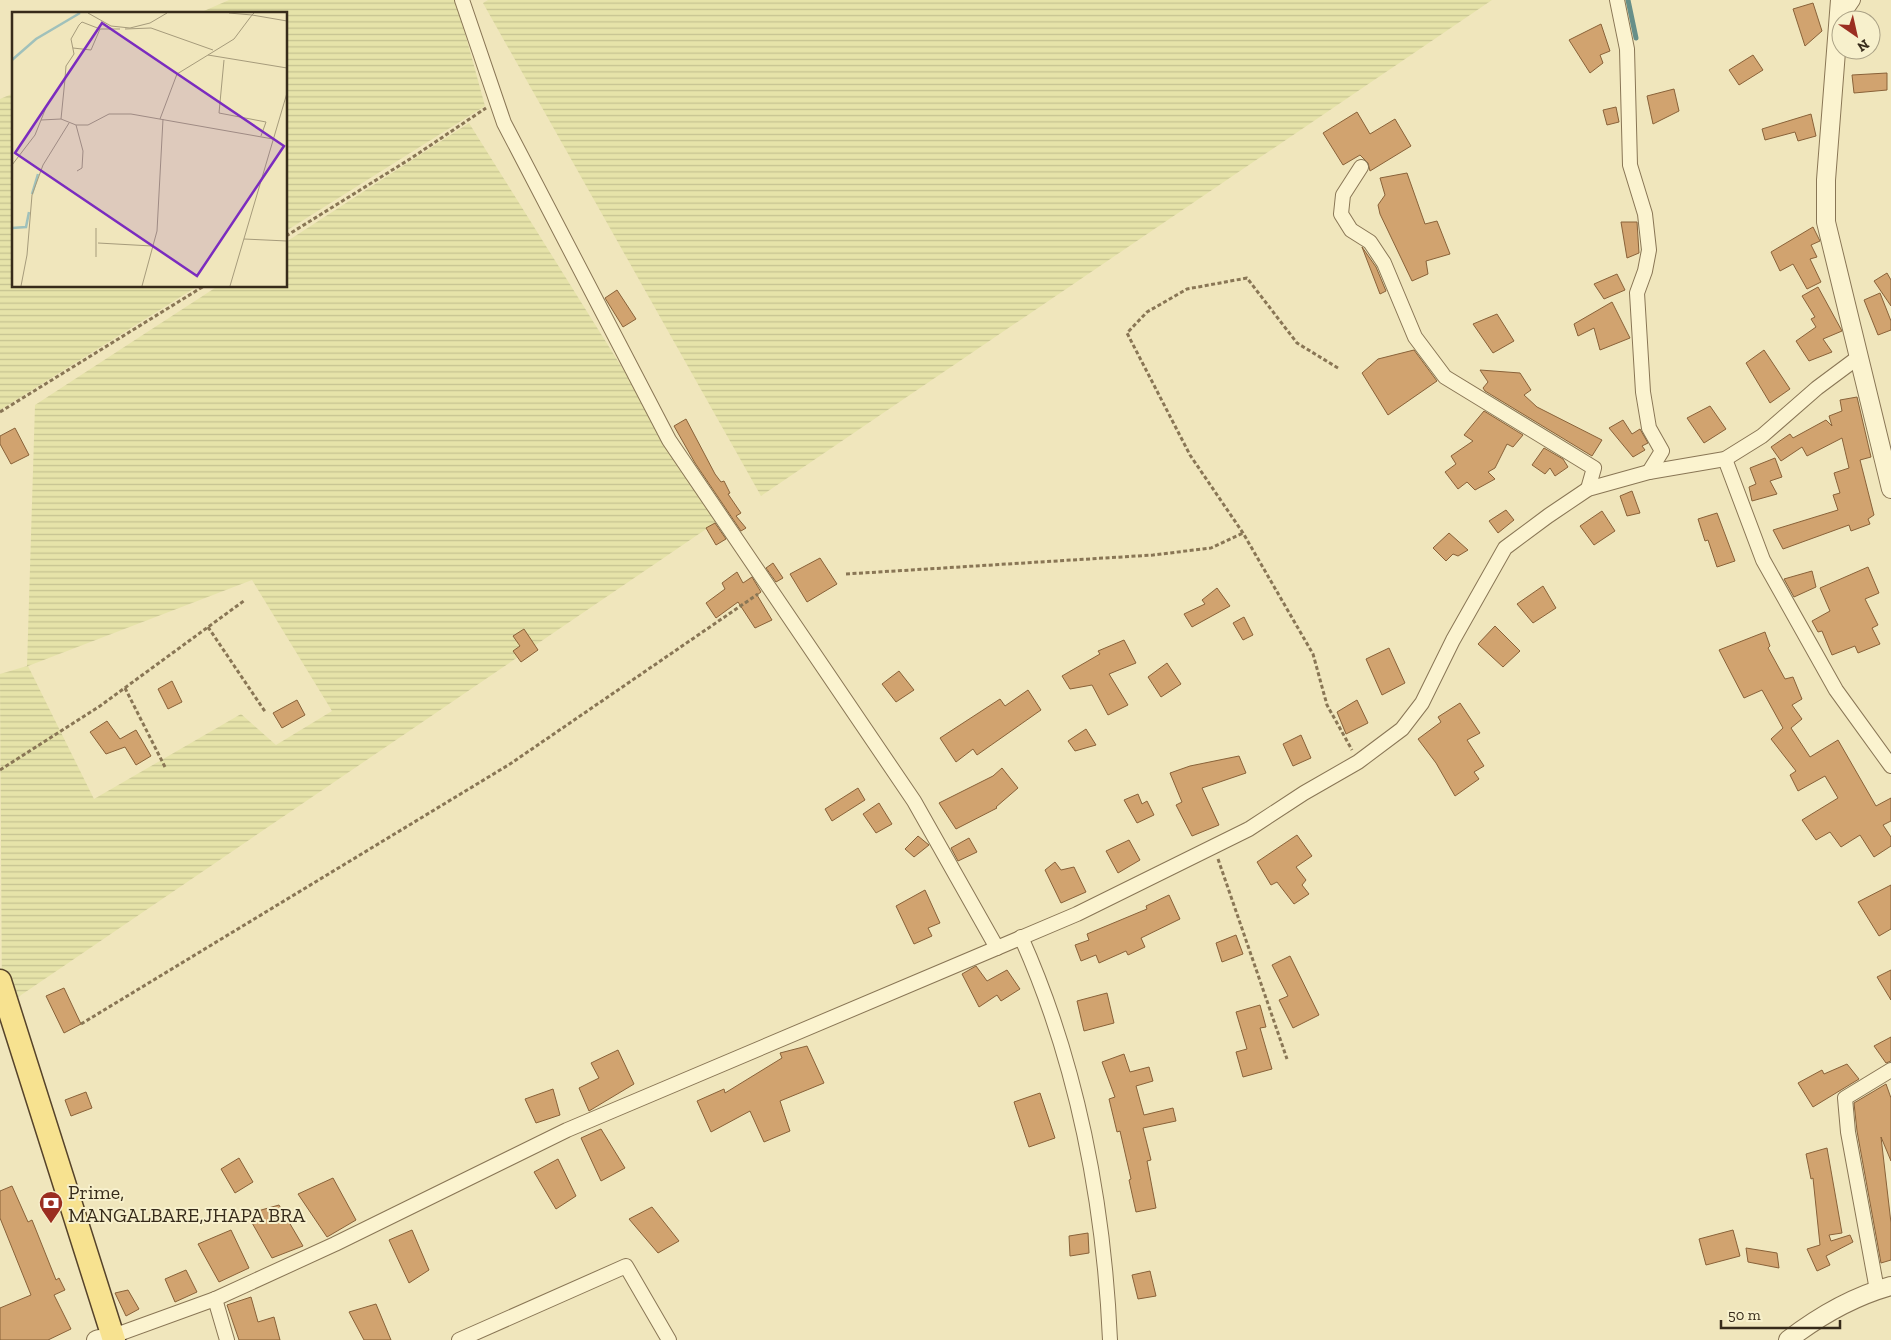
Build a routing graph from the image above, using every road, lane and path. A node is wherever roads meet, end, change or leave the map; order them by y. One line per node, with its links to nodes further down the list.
1 (462, 0): 4 (street)
2 (1617, 0): 12 (street)
3 (1834, 60): 8 (street)
4 (496, 102): 6 (path); 17 (street)
5 (1361, 167): 13 (street)
6 (288, 235)
7 (201, 288): 10 (path)
8 (1860, 356): 11 (street); 14 (street)
9 (1338, 368): 15 (path)
10 (0, 412)
11 (1725, 459): 12 (street); 23 (street)
12 (1649, 472): 13 (street)
13 (1588, 489): 22 (street)
14 (1891, 489)
15 (1243, 533): 16 (path); 22 (path)
16 (846, 574)
17 (768, 587): 28 (street); 31 (path)
18 (245, 600): 19 (path)
19 (208, 627): 20 (path); 21 (path)
20 (125, 688): 24 (path); 25 (path)
21 (266, 713)
22 (1358, 762): 26 (street)
23 (1891, 766)
24 (165, 767)
25 (0, 770)
26 (1214, 846): 27 (street); 32 (path)
27 (1021, 937): 28 (street); 40 (street)
28 (997, 948): 35 (street)
29 (0, 981): 36 (main road)
30 (0, 1018): 36 (main road)
31 (82, 1024)
32 (1287, 1059)
33 (1891, 1070): 34 (street)
34 (1884, 1288): 41 (street)
35 (215, 1299): 36 (street); 37 (street)
36 (104, 1339)
37 (227, 1340)
38 (459, 1340): 39 (street)
39 (668, 1340)
40 (1110, 1340)
41 (1788, 1340)

